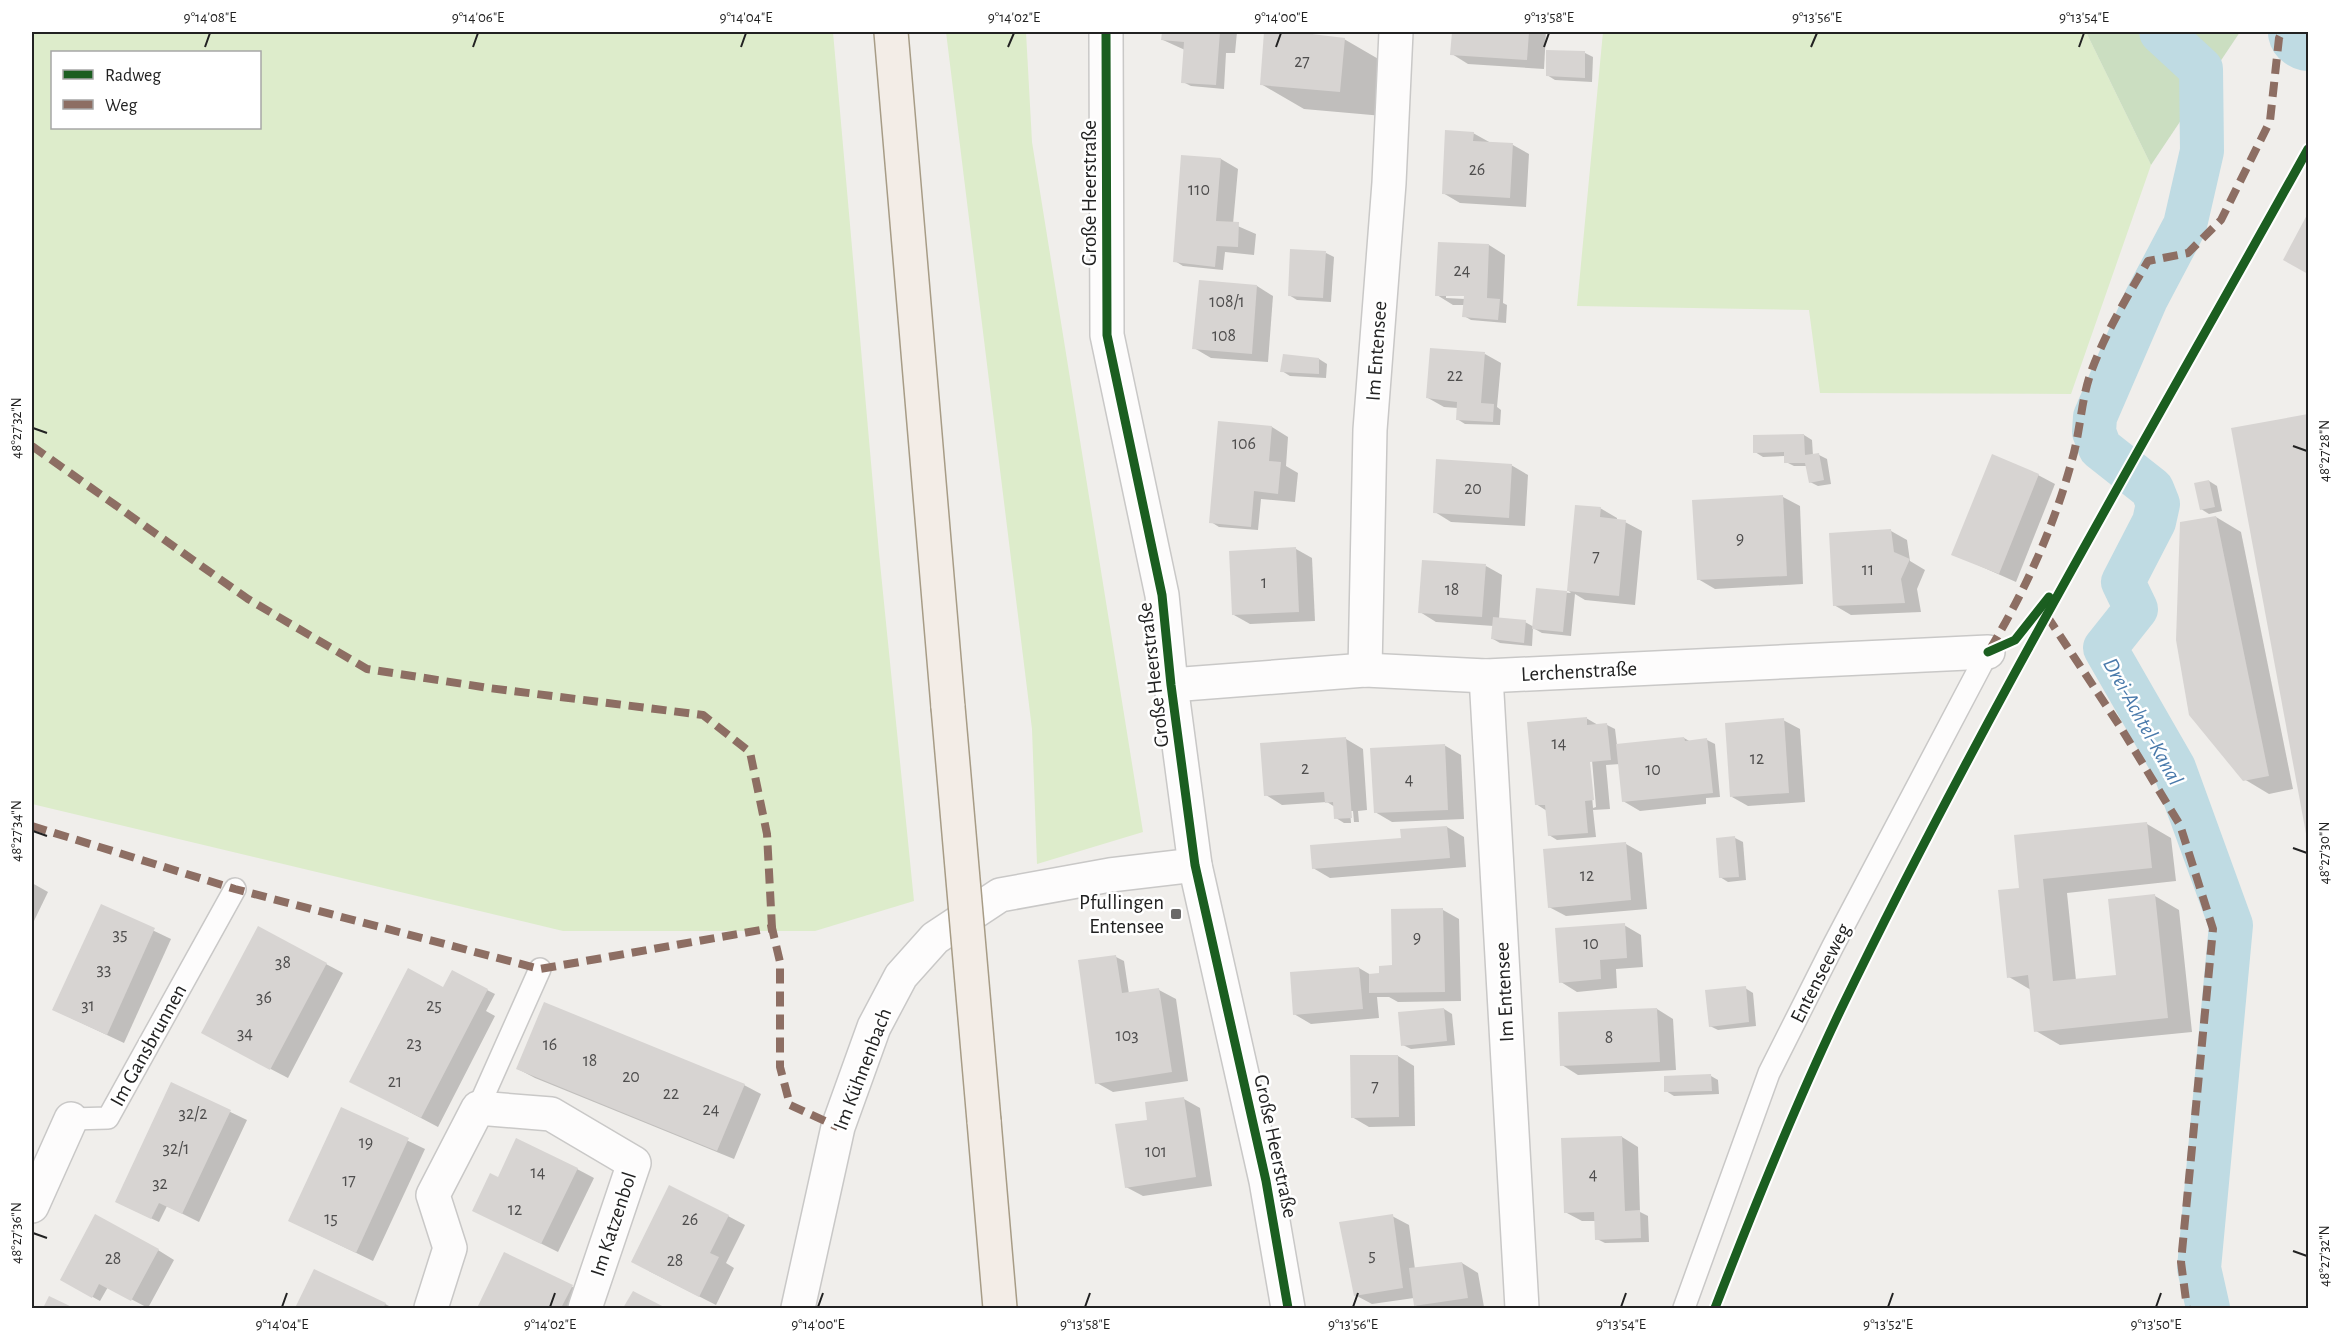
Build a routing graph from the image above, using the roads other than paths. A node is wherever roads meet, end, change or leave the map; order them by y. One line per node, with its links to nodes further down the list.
1 (891, 32): 17 (main road, bridge)
2 (1106, 32): 7 (street, Große Heerstraße)
3 (1396, 32): 5 (street, Im Entensee)
4 (1988, 651): 6 (street, Lerchenstraße); 20 (lane, Entenseeweg)
5 (1365, 670): 6 (street, Lerchenstraße); 7 (street, Lerchenstraße)
6 (1486, 676): 19 (street, Im Entensee)
7 (1171, 685): 8 (street, Große Heerstraße)
8 (1195, 865): 16 (street, Im Kühnenbach); 18 (street, Große Heerstraße)
9 (235, 889): 12 (lane, Im Gansbrunnen)
10 (540, 969): 11 (lane)
11 (478, 1108): 14 (street); 15 (street, Im Katzenbol)
12 (71, 1119): 13 (street, Im Gansbrunnen)
13 (32, 1206)
14 (431, 1308)
15 (585, 1308)
16 (798, 1308)
17 (1000, 1308)
18 (1288, 1308)
19 (1522, 1308)
20 (1683, 1308)

